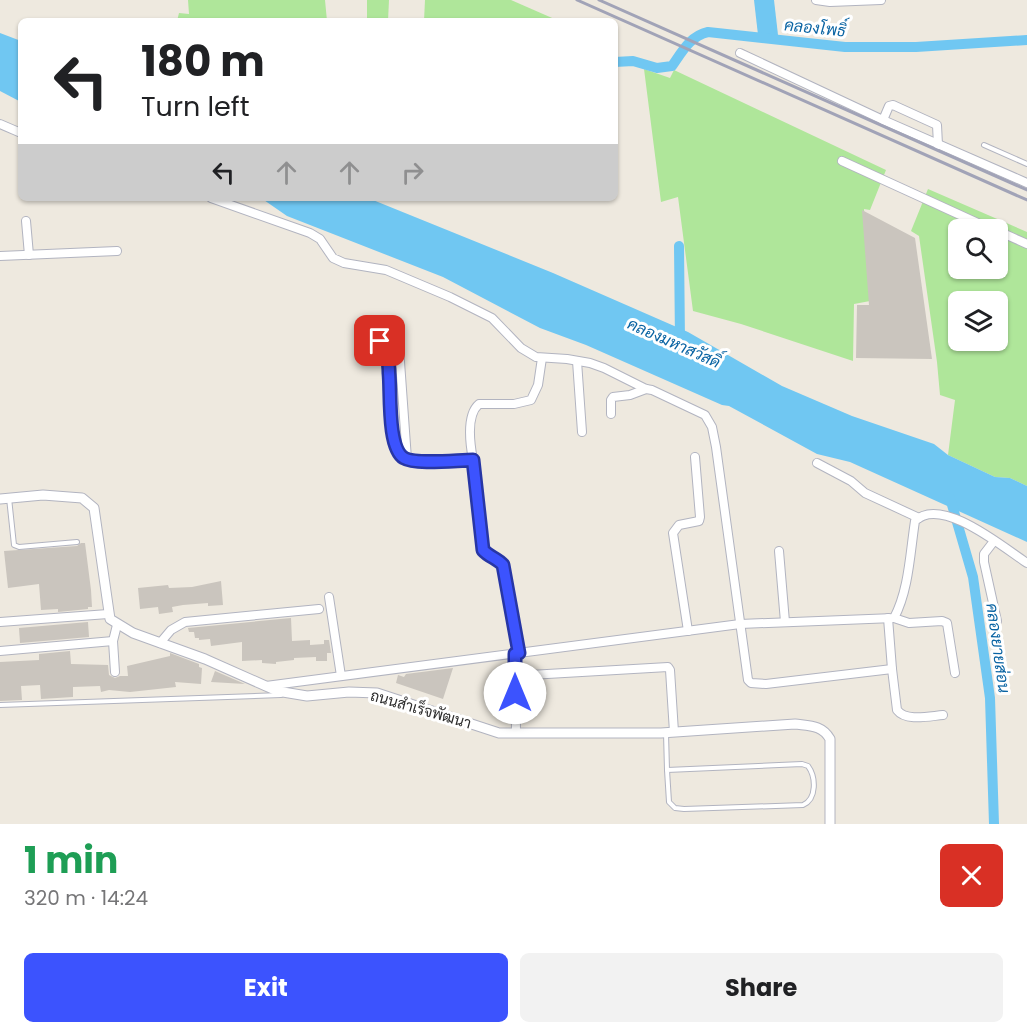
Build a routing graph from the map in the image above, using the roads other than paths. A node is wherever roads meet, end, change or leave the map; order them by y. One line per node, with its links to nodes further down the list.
1 (816, 0): 2 (street)
2 (881, 0)
3 (740, 54): 4 (street)
4 (883, 120): 7 (street); 7 (street)
5 (0, 124): 6 (street)
6 (18, 132)
7 (938, 145): 11 (street)
8 (984, 145): 10 (lane)
9 (842, 161): 13 (street)
10 (1027, 164)
11 (1027, 183)
12 (219, 201): 22 (street)
13 (969, 219)
14 (26, 222): 18 (street)
15 (1008, 235): 16 (street)
16 (1027, 244)
17 (117, 251): 18 (street)
18 (29, 255): 19 (street)
19 (0, 256)
20 (375, 341): 28 (street)
21 (399, 348): 28 (street)
22 (543, 358): 23 (street); 29 (street)
23 (577, 361): 24 (street); 26 (street)
24 (646, 389): 25 (street); 44 (street)
25 (611, 414)
26 (582, 432)
27 (695, 457): 46 (street)
28 (406, 459): 29 (street)
29 (473, 460): 50 (street)
30 (817, 463): 32 (street)
31 (5, 498): 34 (lane); 39 (street)
32 (919, 518): 33 (street); 40 (street)
33 (991, 538): 36 (street); 41 (street)
34 (77, 542)
35 (779, 551): 43 (street)
36 (1027, 563)
37 (329, 597): 55 (street)
38 (319, 609): 48 (street)
39 (108, 614): 42 (street); 45 (street, ถนนสำเร็จพัฒนา)
40 (891, 618): 43 (street); 51 (street); 53 (street)
41 (997, 621)
42 (0, 622)
43 (785, 622): 44 (street)
44 (740, 624): 46 (street); 51 (street)
45 (117, 625): 47 (street); 48 (street, ถนนสำเร็จพัฒนา)
46 (688, 631): 50 (street)
47 (113, 641): 49 (street); 52 (street)
48 (160, 643): 56 (street, ถนนสำเร็จพัฒนา)
49 (0, 651)
50 (517, 653): 55 (street); 61 (street)
51 (892, 669): 59 (street)
52 (115, 672)
53 (955, 673)
54 (530, 675): 60 (street)
55 (341, 676): 56 (street)
56 (265, 686): 57 (street, ถนนสำเร็จพัฒนา)
57 (291, 694): 58 (lane); 61 (street, ถนนสำเร็จพัฒนา)
58 (0, 705)
59 (944, 715)
60 (670, 732): 61 (street, ถนนสำเร็จพัฒนา); 62 (lane); 63 (street, ถนนสำเร็จพัฒนา)
61 (516, 733)
62 (667, 770): 62 (lane)
63 (830, 824)

